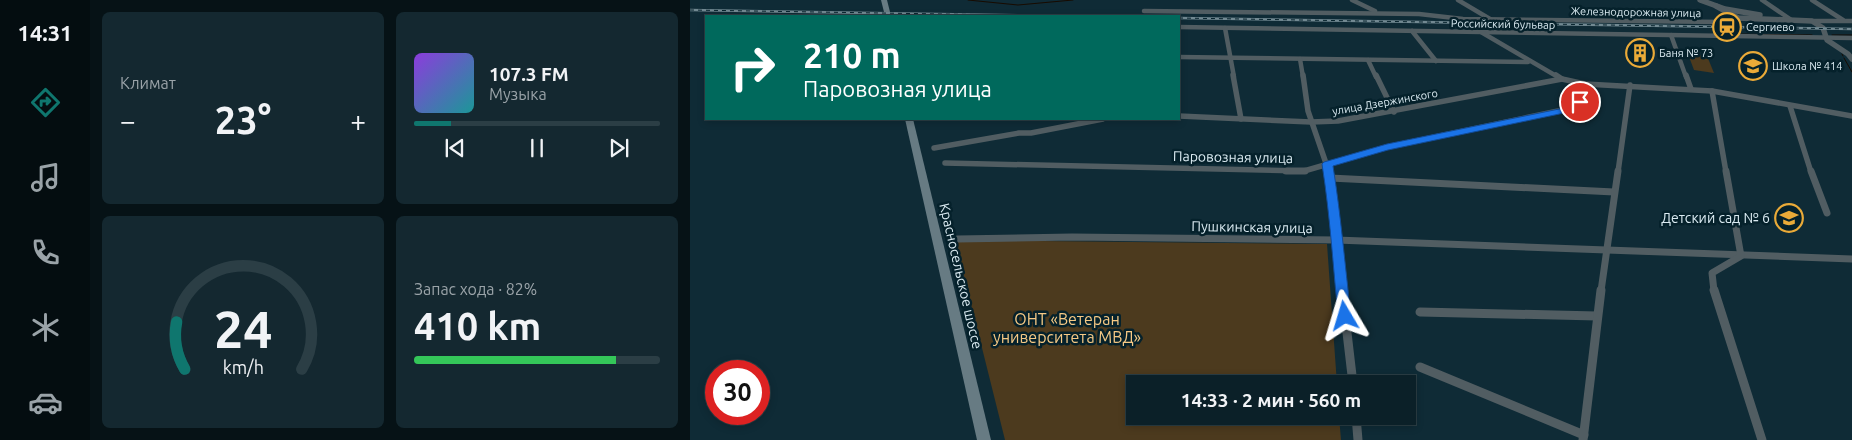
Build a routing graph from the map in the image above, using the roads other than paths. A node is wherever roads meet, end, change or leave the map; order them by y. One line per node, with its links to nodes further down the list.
1 (884, 0): 11 (main road)
2 (1352, 0): 9 (street)
3 (1458, 0): 13 (street)
4 (1700, 0): 7 (street)
5 (1762, 0): 14 (street)
6 (1812, 0): 16 (street)
7 (1716, 6): 10 (street); 10 (street)
8 (1144, 11): 9 (street, Железнодорожная улица)
9 (1378, 13): 13 (street, Железнодорожная улица)
10 (1738, 14): 12 (street); 13 (street, Железнодорожная улица)
11 (888, 15)
12 (1757, 17): 14 (street)
13 (1490, 19)
14 (1790, 19): 15 (street)
15 (1809, 20): 16 (street); 23 (street)
16 (1845, 21): 17 (street)
17 (1852, 21)
18 (1180, 27): 19 (street, Российский бульвар)
19 (1225, 28): 20 (street, Российский бульвар); 26 (street)
20 (1412, 31): 21 (street, Российский бульвар); 30 (street)
21 (1481, 32): 22 (street, Российский бульвар); 31 (street)
22 (1671, 35): 23 (street, Российский бульвар); 35 (street)
23 (1826, 37): 24 (street, Российский бульвар); 28 (street)
24 (1852, 38)
25 (1180, 57): 26 (street)
26 (1229, 58): 27 (street); 41 (street)
27 (1300, 59): 29 (street); 44 (street)
28 (1852, 59)
29 (1368, 60): 30 (street); 38 (street)
30 (1436, 61): 31 (street)
31 (1530, 62): 32 (street)
32 (1562, 79): 33 (street); 38 (street, улица Дзержинского)
33 (1585, 84): 34 (street); 47 (street, Паровозная улица)
34 (1630, 86): 35 (street); 49 (street)
35 (1691, 89): 36 (street)
36 (1712, 91): 37 (street); 54 (street)
37 (1790, 106): 40 (street); 50 (street)
38 (1394, 112): 44 (street, улица Дзержинского)
39 (1180, 116): 41 (street, улица Дзержинского)
40 (1852, 116)
41 (1241, 119): 44 (street, улица Дзержинского)
42 (909, 120): 62 (main road, Красносельское шоссе)
43 (1098, 120): 45 (street)
44 (1311, 122): 47 (street)
45 (934, 148)
46 (945, 163): 47 (street, Паровозная улица)
47 (1328, 164): 48 (street)
48 (1330, 178): 49 (street); 52 (street)
49 (1614, 192): 53 (street)
50 (1827, 214)
51 (957, 239): 52 (street, Пушкинская улица)
52 (1336, 240): 53 (street, Пушкинская улица); 59 (street)
53 (1606, 250): 54 (street, Пушкинская улица); 57 (street)
54 (1741, 256): 55 (street, Пушкинская улица); 64 (street)
55 (1852, 259)
56 (1420, 312): 57 (street)
57 (1597, 316): 61 (street)
58 (1420, 367): 61 (street)
59 (1352, 375)
60 (1357, 425): 63 (street)
61 (1583, 437)
62 (984, 440)
63 (1358, 440)
64 (1762, 440)

